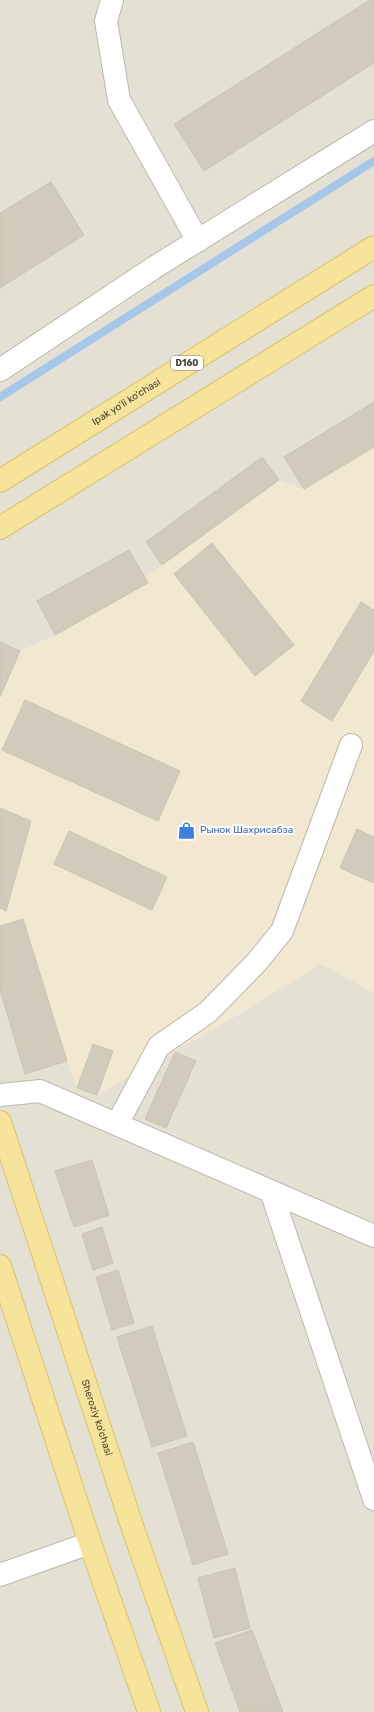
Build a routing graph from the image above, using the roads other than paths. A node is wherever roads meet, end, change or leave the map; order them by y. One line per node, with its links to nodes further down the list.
1 (112, 0): 3 (street)
2 (374, 131): 3 (street)
3 (198, 241): 6 (street)
4 (374, 246): 7 (main road, Ipak yo'li ko'chasi / D160)
5 (374, 296): 8 (main road)
6 (0, 370)
7 (0, 481)
8 (0, 528)
9 (351, 746): 12 (street)
10 (0, 1094): 12 (street)
11 (0, 1122): 20 (main road, Sheroziy ko'chasi)
12 (117, 1124): 13 (street)
13 (271, 1191): 14 (street); 16 (street)
14 (374, 1236)
15 (0, 1266): 17 (main road)
16 (374, 1499)
17 (90, 1543): 18 (street); 19 (main road)
18 (0, 1575)
19 (149, 1712)
20 (197, 1712)

